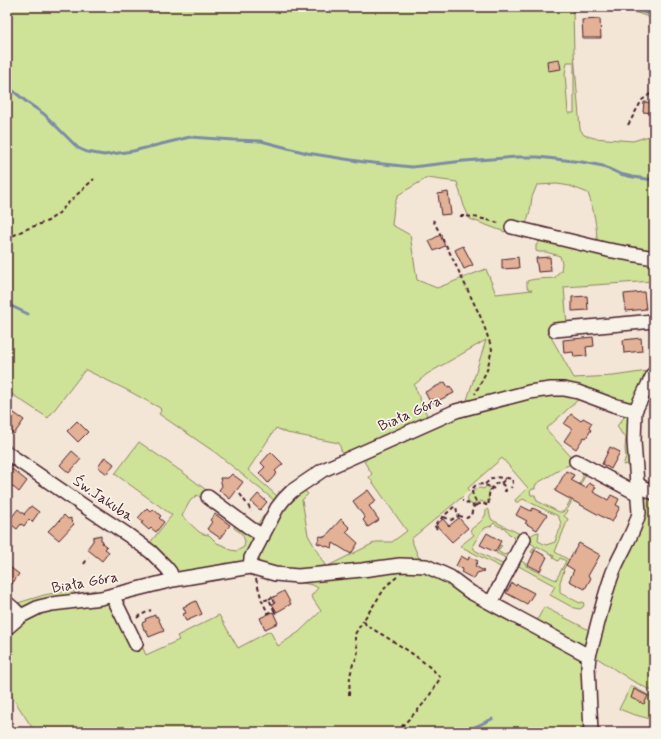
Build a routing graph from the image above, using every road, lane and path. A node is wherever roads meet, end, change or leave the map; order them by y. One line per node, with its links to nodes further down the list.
1 (654, 85): 2 (path)
2 (628, 125)
3 (94, 179): 7 (path)
4 (460, 216): 6 (path)
5 (432, 220): 12 (path)
6 (512, 227): 8 (street)
7 (7, 239)
8 (654, 258)
9 (654, 321): 10 (street)
10 (555, 330)
11 (654, 373): 13 (street)
12 (468, 408): 13 (street, Biała Góra); 32 (street, Biała Góra)
13 (635, 411): 21 (street)
14 (7, 453): 38 (street, Św.Jakuba)
15 (576, 461): 21 (street)
16 (505, 479): 17 (path); 18 (path); 20 (path)
17 (501, 483): 19 (path); 22 (path)
18 (484, 485): 19 (path); 27 (path)
19 (493, 488): 27 (path)
20 (511, 488)
21 (637, 488): 23 (street); 53 (street)
22 (502, 490)
23 (654, 492)
24 (240, 494): 28 (path)
25 (208, 497): 32 (street)
26 (462, 501): 27 (path)
27 (476, 505): 29 (path)
28 (251, 512)
29 (460, 516): 30 (path); 30 (path)
30 (444, 517): 31 (path)
31 (437, 529)
32 (263, 536): 36 (street, Biała Góra)
33 (524, 539): 44 (street)
34 (88, 558): 35 (path)
35 (84, 564)
36 (253, 571): 38 (street, Biała Góra); 42 (path); 44 (street)
37 (399, 576): 50 (path)
38 (173, 580): 39 (street, Biała Góra)
39 (112, 595): 48 (street, Biała Góra); 52 (street)
40 (272, 597): 41 (path)
41 (269, 599): 42 (path); 46 (path)
42 (262, 601): 46 (path)
43 (7, 603): 48 (street)
44 (491, 603): 53 (street)
45 (151, 610): 49 (path)
46 (274, 610): 47 (path)
47 (276, 614)
48 (21, 616): 51 (street, Biała Góra)
49 (137, 618)
50 (365, 618): 54 (path); 55 (path)
51 (7, 628)
52 (136, 644)
53 (589, 656): 56 (street)
54 (349, 695)
55 (397, 732)
56 (591, 732)

